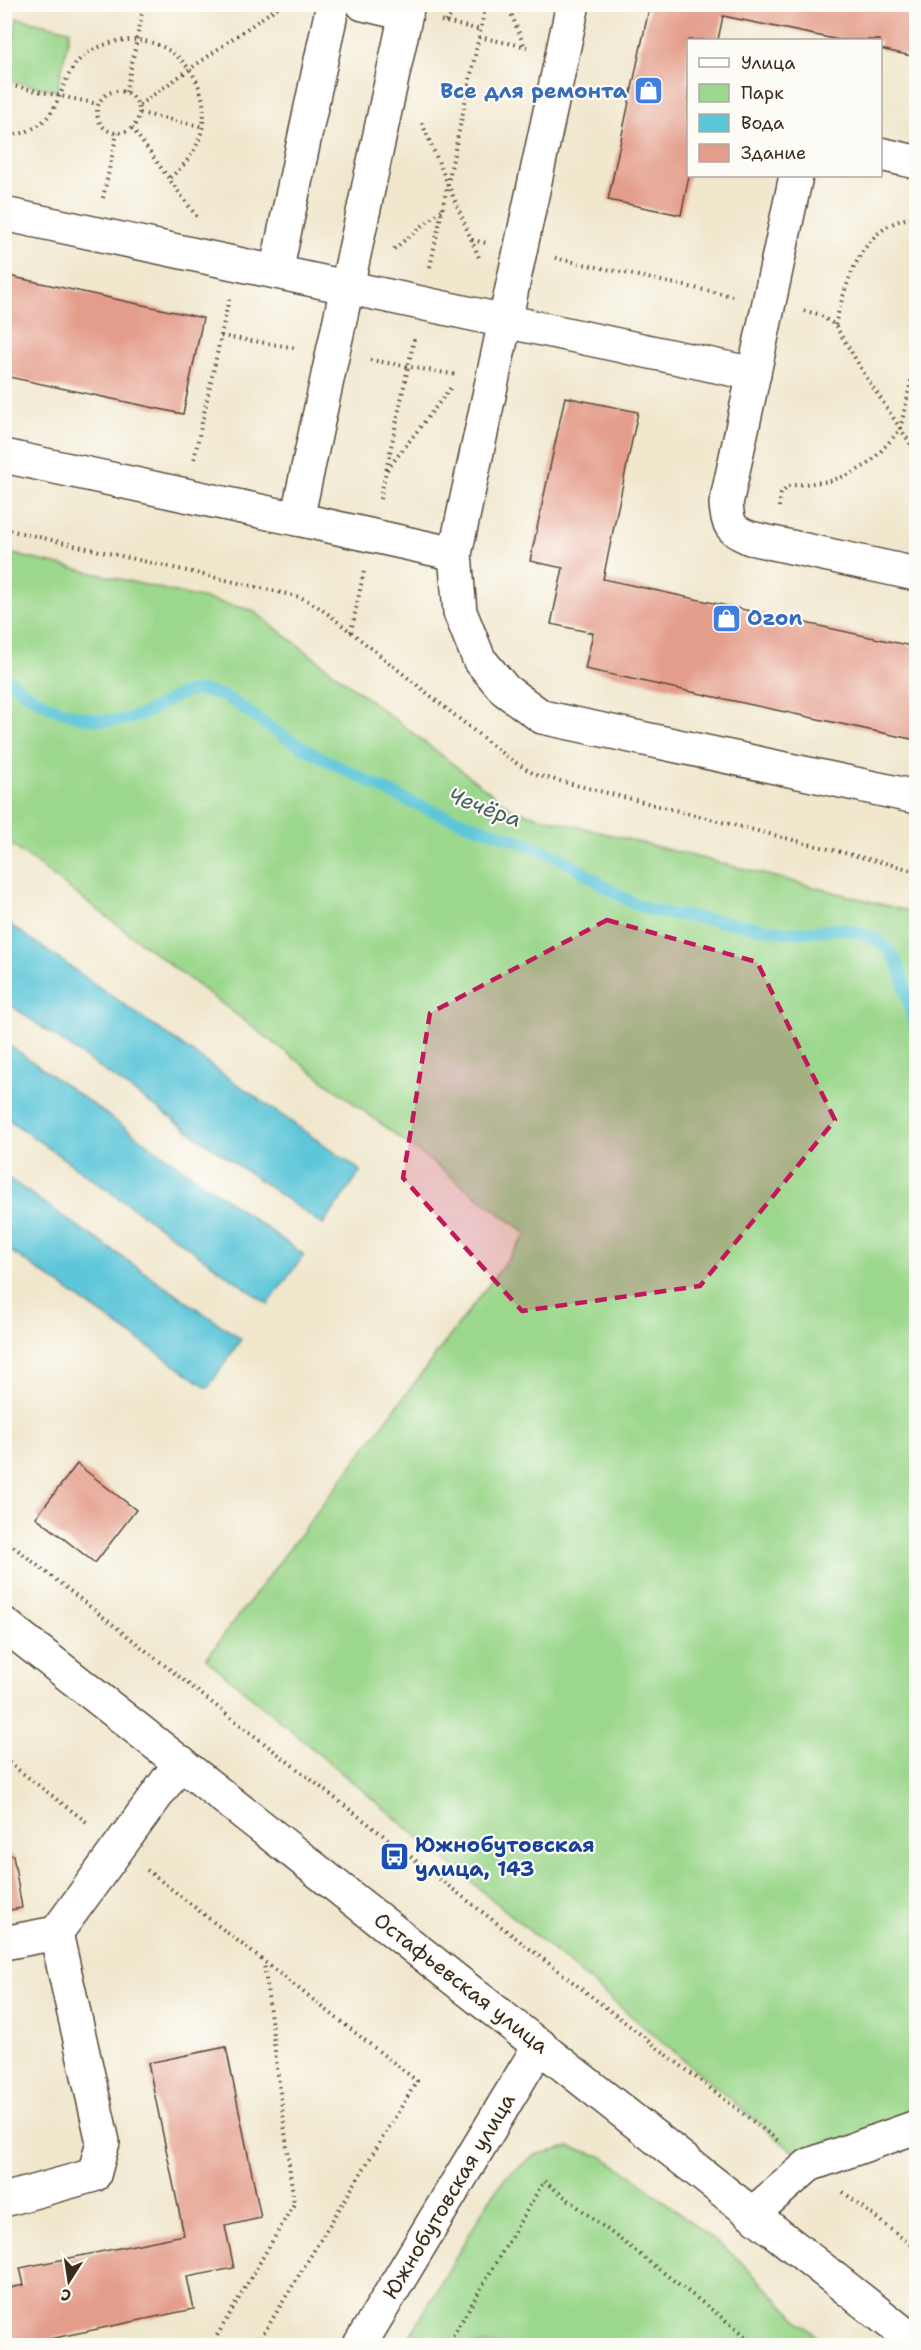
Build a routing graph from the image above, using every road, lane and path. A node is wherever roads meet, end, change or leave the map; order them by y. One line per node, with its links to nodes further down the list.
1 (144, 4): 11 (path)
2 (282, 4): 14 (path)
3 (333, 4): 36 (street)
4 (363, 4): 8 (street)
5 (462, 4): 9 (path)
6 (507, 4): 12 (path)
7 (573, 4): 13 (street)
8 (407, 9): 37 (street)
9 (445, 22)
10 (479, 37): 12 (path)
11 (137, 40): 14 (path); 16 (path); 17 (path)
12 (524, 46): 13 (path)
13 (562, 55): 34 (street)
14 (190, 69): 19 (path); 22 (path)
15 (4, 84): 17 (path)
16 (126, 92): 18 (path); 19 (path)
17 (58, 95): 18 (path); 25 (path)
18 (98, 104): 24 (path)
19 (138, 105): 20 (path)
20 (140, 113): 22 (path); 23 (path)
21 (422, 122): 33 (path)
22 (204, 127): 29 (path)
23 (132, 128): 24 (path); 29 (path)
24 (117, 133): 32 (path)
25 (4, 137)
26 (882, 154): 27 (street)
27 (916, 162)
28 (796, 177): 38 (street)
29 (169, 178): 35 (path)
30 (4, 214): 32 (street)
31 (916, 217): 40 (path)
32 (95, 234): 35 (street)
33 (472, 240): 34 (path); 39 (path)
34 (520, 250): 38 (path); 39 (street)
35 (232, 263): 36 (street); 48 (path)
36 (276, 272): 37 (street)
37 (347, 287): 39 (street); 49 (street)
38 (769, 304): 40 (path); 42 (street)
39 (505, 321): 42 (street); 52 (street)
40 (835, 325): 44 (path)
41 (916, 359): 44 (path)
42 (754, 374): 51 (street)
43 (460, 376): 47 (path)
44 (900, 430): 45 (path); 51 (path)
45 (916, 452)
46 (4, 456): 48 (street)
47 (386, 472)
48 (186, 496): 49 (street)
49 (297, 519): 52 (street)
50 (4, 529): 55 (path)
51 (771, 543): 53 (street)
52 (455, 554): 54 (street)
53 (916, 574)
54 (916, 797)
55 (916, 871)
56 (4, 1539): 66 (path)
57 (4, 1624): 59 (street, Остафьевская улица)
58 (4, 1759): 60 (path)
59 (181, 1762): 60 (street); 64 (street, Остафьевская улица)
60 (120, 1848): 61 (street); 63 (path)
61 (56, 1933): 62 (street); 67 (street)
62 (4, 1943)
63 (264, 1962): 71 (path); 72 (path)
64 (540, 2046): 68 (street, Остафьевская улица); 73 (street, Южнобутовская улица)
65 (916, 2127): 66 (street)
66 (809, 2165): 68 (street); 69 (path)
67 (4, 2200)
68 (752, 2214): 70 (street, Остафьевская улица)
69 (916, 2250)
70 (916, 2343)
71 (211, 2346)
72 (256, 2346)
73 (358, 2346)
74 (447, 2346): 75 (path)
75 (759, 2346)

